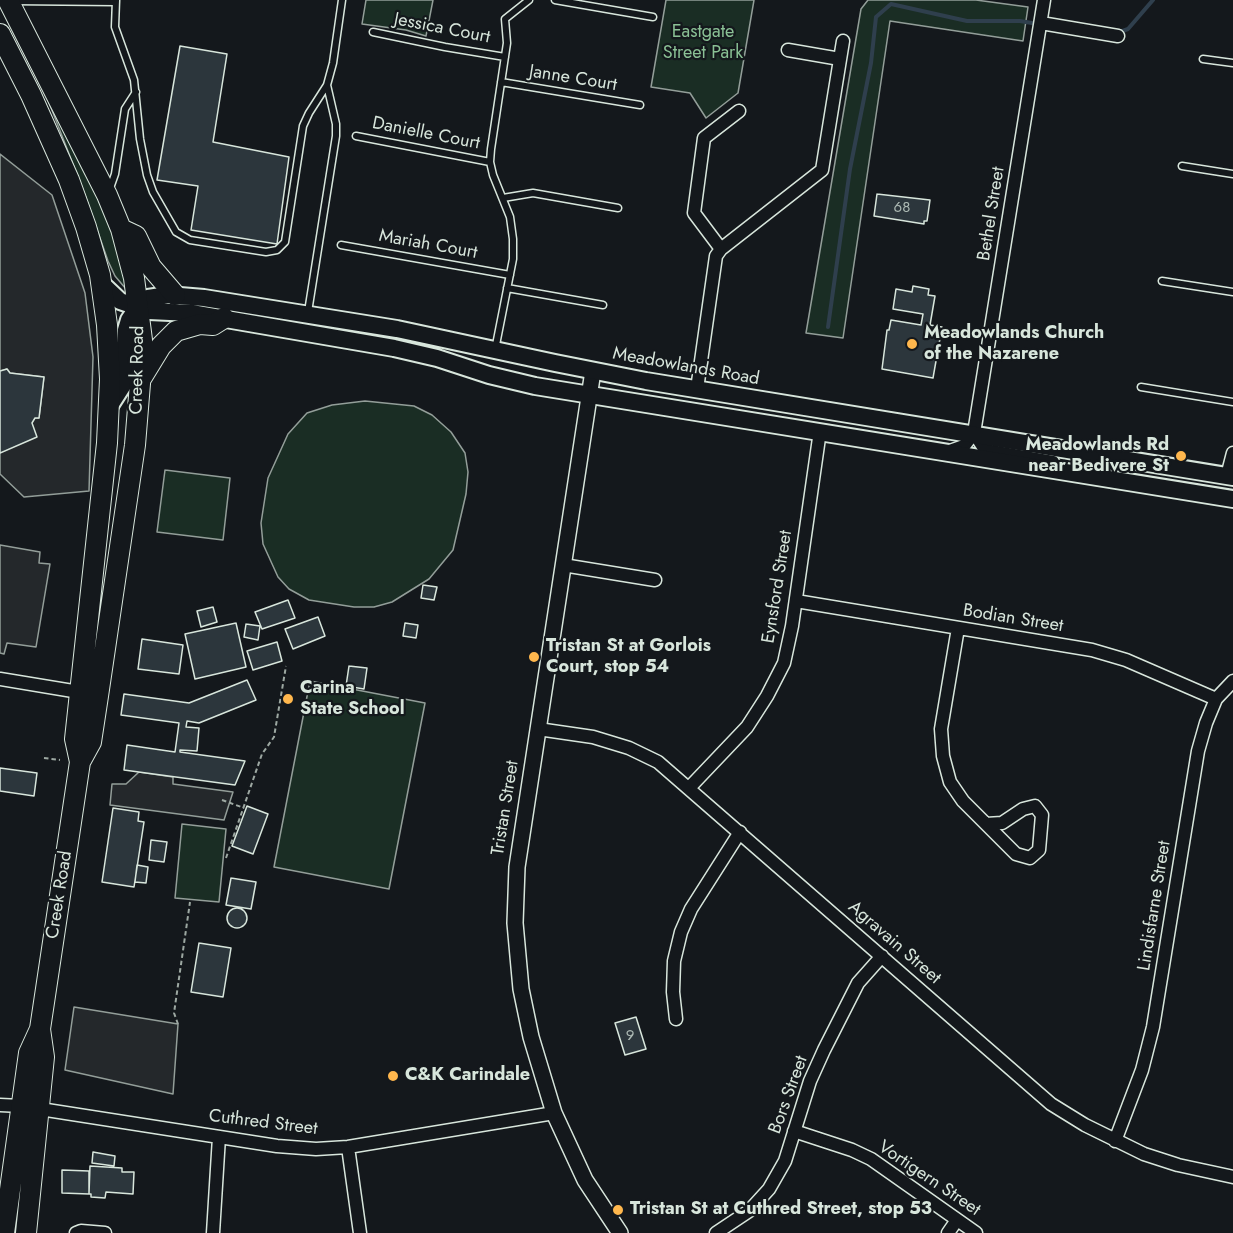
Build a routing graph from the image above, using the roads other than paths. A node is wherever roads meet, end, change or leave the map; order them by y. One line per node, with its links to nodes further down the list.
1 (7, 0): 5 (lane); 26 (main road, Creek Road)
2 (342, 0): 18 (lane)
3 (529, 0): 13 (lane)
4 (555, 0): 7 (lane)
5 (116, 1): 19 (lane)
6 (1043, 12): 10 (street); 52 (street, Bethel Street)
7 (653, 17)
8 (373, 32): 13 (lane, Jessica Court)
9 (0, 34): 34 (main road, Creek Road)
10 (1118, 36)
11 (843, 41): 14 (street)
12 (788, 50): 14 (street)
13 (505, 57): 17 (lane)
14 (840, 59): 31 (street)
15 (1203, 59): 16 (lane)
16 (1233, 63)
17 (501, 82): 20 (lane, Janne Court); 23 (lane)
18 (327, 85): 19 (lane); 40 (lane)
19 (136, 92): 26 (lane)
20 (640, 105)
21 (739, 111): 31 (street)
22 (356, 136): 23 (lane, Danielle Court)
23 (490, 162): 27 (lane)
24 (1182, 166): 25 (lane)
25 (1233, 174)
26 (107, 195): 29 (main road, Creek Road)
27 (503, 198): 28 (lane); 32 (lane)
28 (618, 208)
29 (121, 229): 37 (main road); 39 (main road, Creek Road)
30 (341, 245): 32 (lane, Mariah Court)
31 (721, 249): 47 (street)
32 (510, 275): 35 (lane)
33 (1162, 281): 36 (lane)
34 (101, 283): 39 (main road); 50 (main road, Creek Road)
35 (507, 288): 38 (lane); 43 (lane)
36 (1233, 292)
37 (175, 295): 39 (main road, Meadowlands Road); 40 (main road, Meadowlands Road)
38 (603, 305)
39 (137, 308): 41 (main road); 45 (main road, Creek Road); 50 (main road)
40 (308, 314): 42 (lane); 43 (main road, Meadowlands Road)
41 (224, 318): 42 (main road); 45 (main road)
42 (305, 333): 48 (main road)
43 (495, 351): 44 (main road, Meadowlands Road)
44 (593, 370): 47 (main road, Meadowlands Road); 48 (street, Tristan Street)
45 (141, 378): 64 (main road, Creek Road)
46 (1141, 387): 49 (lane)
47 (697, 389): 52 (main road, Meadowlands Road)
48 (589, 393): 51 (main road); 58 (street, Tristan Street)
49 (1233, 402)
50 (109, 407): 64 (main road, Creek Road)
51 (820, 431): 53 (main road); 60 (street, Eynsford Street)
52 (974, 433): 53 (street); 55 (main road, Meadowlands Road); 56 (street)
53 (946, 452): 56 (main road)
54 (1233, 453): 55 (street)
55 (1230, 476)
56 (1100, 477): 57 (main road)
57 (1233, 499)
58 (563, 565): 59 (street); 66 (street, Tristan Street)
59 (655, 580)
60 (796, 601): 61 (street, Bodian Street); 67 (street, Eynsford Street)
61 (958, 628): 65 (street, Bodian Street); 68 (street)
62 (0, 679): 64 (street)
63 (1233, 681): 65 (street, Lindisfarne Street)
64 (89, 694): 73 (main road, Creek Road)
65 (1216, 699): 77 (street, Lindisfarne Street)
66 (538, 729): 67 (street, Agravain Street); 74 (street, Tristan Street)
67 (689, 788): 69 (street, Agravain Street)
68 (986, 824): 68 (street)
69 (740, 832): 70 (street, Agravain Street); 71 (street)
70 (882, 956): 75 (street, Bors Street); 77 (street, Agravain Street)
71 (676, 1019)
72 (0, 1105): 73 (street, Cuthred Street)
73 (30, 1107): 76 (street, Cuthred Street); 81 (main road, Creek Road); 82 (main road, Creek Road)
74 (554, 1113): 78 (street, Cuthred Street); 87 (street, Tristan Street)
75 (794, 1131): 80 (street, Vortigern Street); 88 (street, Bors Street)
76 (219, 1137): 78 (street, Cuthred Street); 85 (street)
77 (1115, 1141): 79 (street, Agravain Street)
78 (348, 1147): 86 (street)
79 (1233, 1177)
80 (957, 1220): 89 (street); 90 (street, Vortigern Street)
81 (4, 1233)
82 (26, 1233)
83 (76, 1233): 84 (street)
84 (105, 1233)
85 (213, 1233)
86 (360, 1233)
87 (620, 1233)
88 (716, 1233)
89 (948, 1233)
90 (976, 1233)

